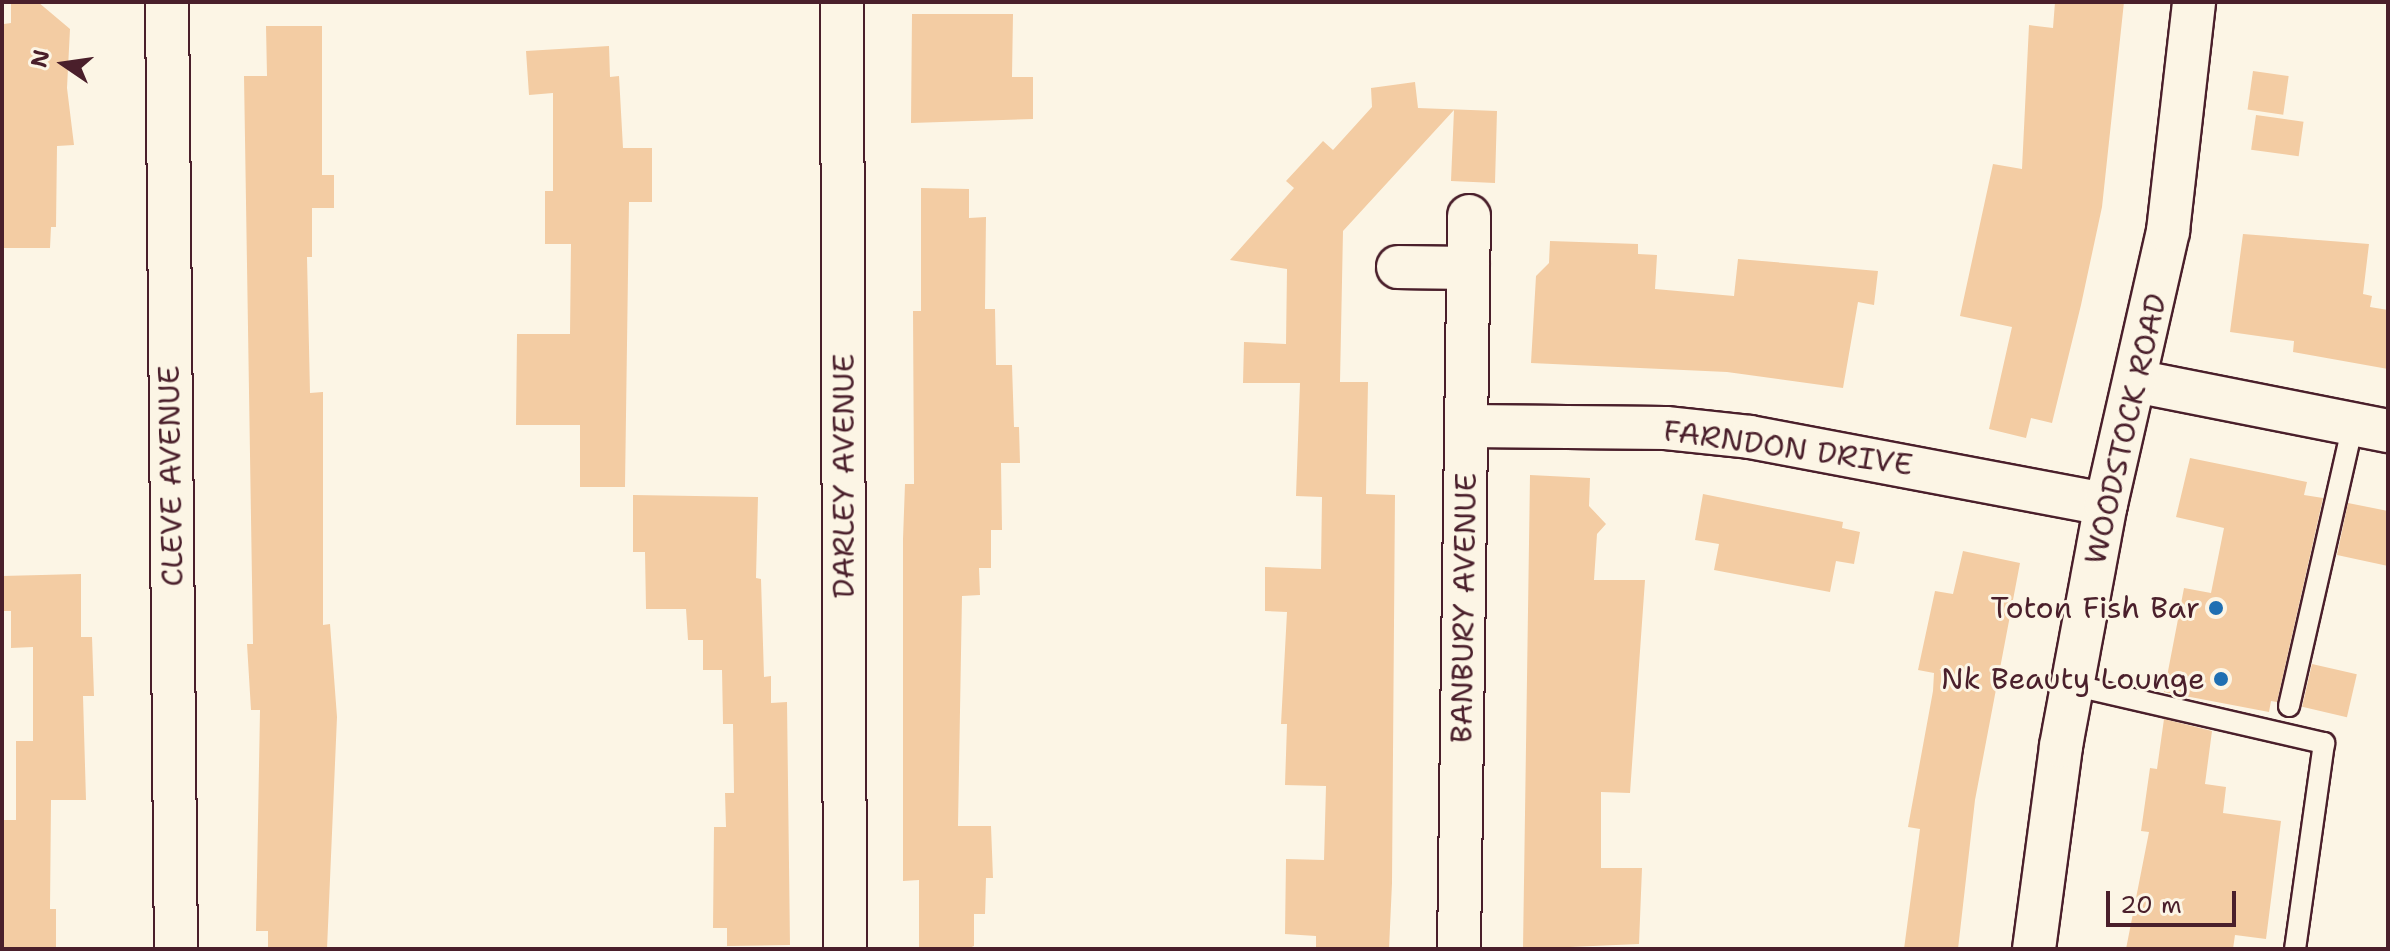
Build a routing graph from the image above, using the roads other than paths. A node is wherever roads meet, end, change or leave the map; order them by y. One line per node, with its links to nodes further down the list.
1 (167, 2): 13 (street, CLEVE AVENUE)
2 (842, 2): 14 (street, DARLEY AVENUE)
3 (2194, 2): 7 (street, WOODSTOCK ROAD)
4 (1469, 216): 6 (street, BANBURY AVENUE)
5 (1398, 267): 6 (street)
6 (1468, 268): 8 (street, BANBURY AVENUE)
7 (2135, 381): 9 (street); 10 (street, WOODSTOCK ROAD)
8 (1468, 426): 10 (street, FARNDON DRIVE); 15 (street, BANBURY AVENUE)
9 (2370, 427): 12 (lane)
10 (2106, 504): 11 (street, WOODSTOCK ROAD)
11 (2072, 685): 16 (street, WOODSTOCK ROAD); 17 (lane)
12 (2289, 706)
13 (176, 949)
14 (845, 949)
15 (1459, 949)
16 (2034, 949)
17 (2295, 949)

